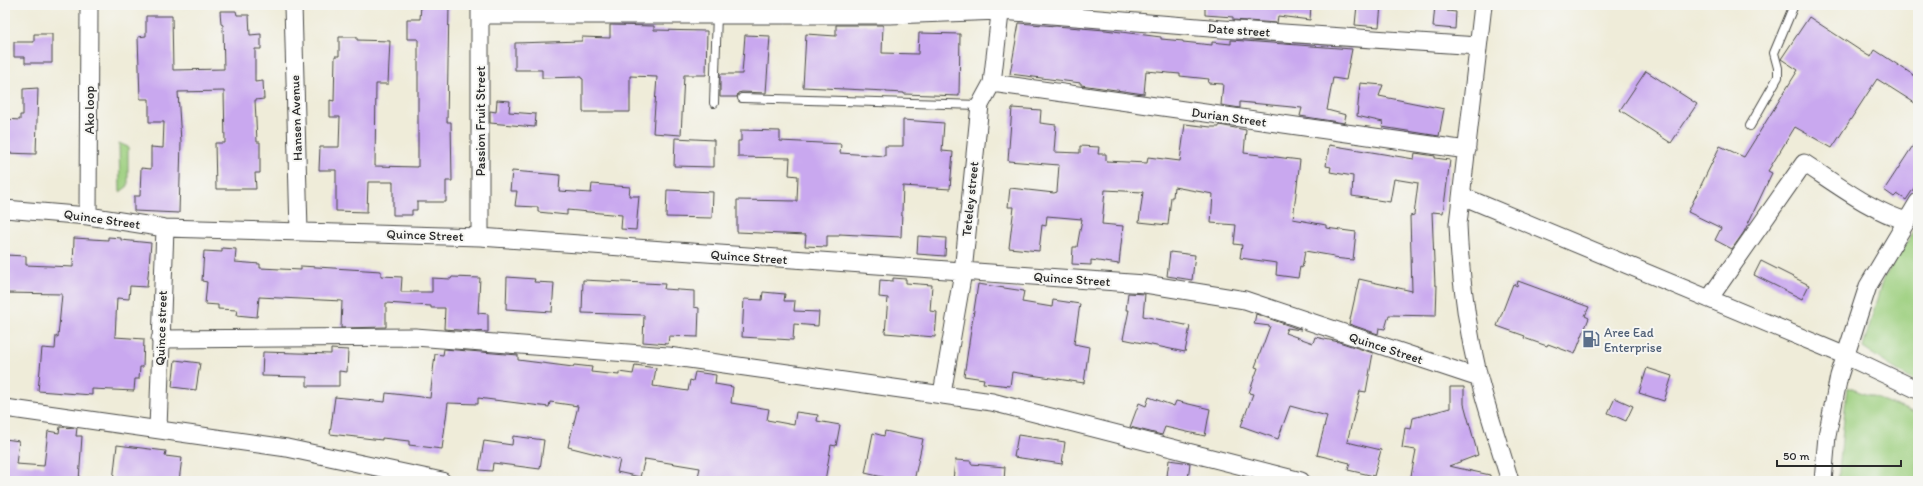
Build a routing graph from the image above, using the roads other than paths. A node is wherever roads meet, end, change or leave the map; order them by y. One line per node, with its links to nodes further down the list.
1 (89, 5): 18 (street, Ako loop)
2 (292, 5): 21 (street, Hansen Avenue)
3 (1483, 5): 8 (street)
4 (1794, 5): 13 (lane)
5 (1001, 8): 7 (street, Date street); 8 (street, Date street); 9 (street, Teteley street)
6 (480, 10): 7 (street, Date street); 22 (street, Passion Fruit Street)
7 (717, 14): 11 (lane)
8 (1478, 46): 14 (street)
9 (992, 83): 12 (street, Teteley street); 14 (street, Durian Street)
10 (742, 98): 12 (lane)
11 (714, 103)
12 (980, 105): 23 (street, Teteley street)
13 (1750, 126)
14 (1467, 150): 15 (street)
15 (1462, 196): 24 (street); 27 (street)
16 (1918, 202): 19 (street)
17 (5, 209): 18 (street, Quince Street)
18 (88, 216): 20 (street, Quince Street)
19 (1907, 221): 24 (street); 26 (street)
20 (165, 228): 21 (street, Quince Street); 25 (street, Quince street)
21 (299, 231): 22 (street, Quince Street)
22 (480, 237): 23 (street, Quince Street)
23 (963, 272): 27 (street, Quince Street); 29 (street, Teteley street)
24 (1709, 300): 26 (street)
25 (160, 339): 29 (street); 31 (street, Quince street)
26 (1846, 356): 28 (street); 35 (street)
27 (1479, 378): 34 (street)
28 (1918, 390)
29 (942, 394): 33 (street)
30 (5, 408): 31 (street)
31 (158, 429): 32 (street)
32 (442, 481)
33 (1301, 481)
34 (1510, 481)
35 (1822, 481)

